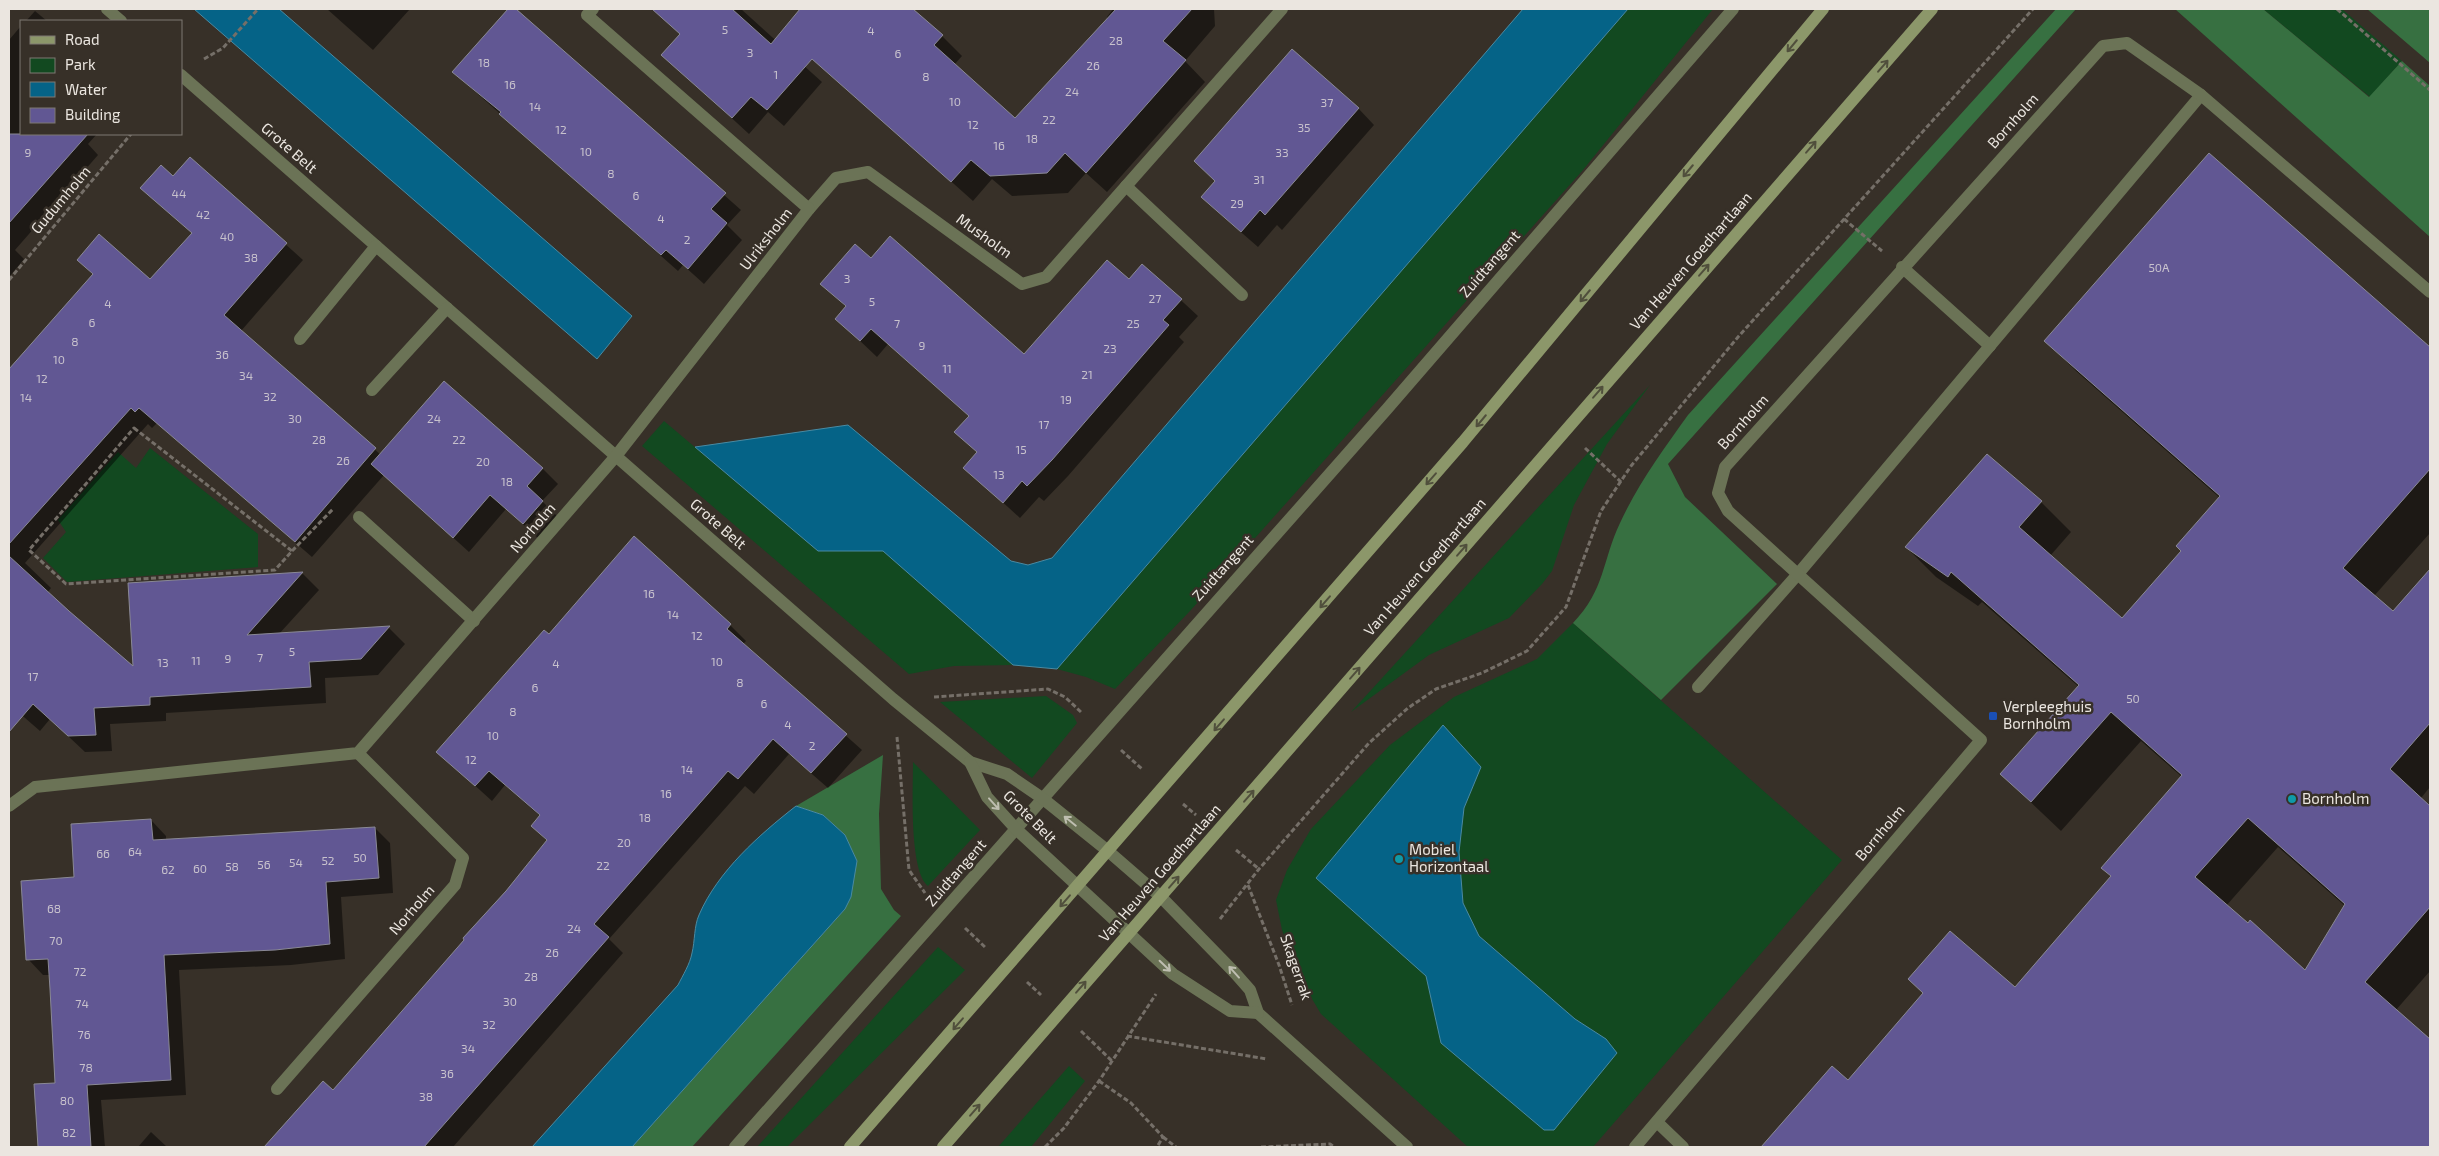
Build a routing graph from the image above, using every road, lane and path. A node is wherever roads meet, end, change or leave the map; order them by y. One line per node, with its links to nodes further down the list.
1 (106, 9): 10 (street)
2 (258, 9): 11 (path)
3 (593, 9): 17 (street, Ulriksholm)
4 (1282, 9): 16 (street, Musholm)
5 (1733, 9): 38 (street, Zuidtangent)
6 (1823, 9): 41 (main road, one-way to 41)
7 (1932, 9): 28 (main road, Van Heuven Goedhartlaan, one-way to 7)
8 (2033, 9): 18 (path)
9 (2338, 9): 13 (path)
10 (120, 20)
11 (223, 48)
12 (182, 76): 19 (street, Grote Belt)
13 (2430, 90)
14 (2201, 95): 20 (street, Bornholm); 22 (street, Bornholm); 26 (street)
15 (130, 135): 21 (path, Gudumholm)
16 (1126, 186): 17 (street, Musholm); 23 (street)
17 (809, 209): 29 (street, Ulriksholm)
18 (1844, 219): 20 (path); 30 (path)
19 (376, 246): 24 (street, Grote Belt); 25 (street)
20 (1902, 268): 26 (street); 33 (street, Bornholm)
21 (9, 280)
22 (2430, 292)
23 (1242, 295)
24 (447, 308): 27 (street); 29 (street, Grote Belt)
25 (300, 339)
26 (1990, 346): 33 (street)
27 (372, 390)
28 (1566, 429): 30 (path); 45 (main road, Van Heuven Goedhartlaan, one-way to 28)
29 (616, 456): 34 (street, Norholm); 37 (street, Grote Belt)
30 (1621, 482): 42 (path)
31 (359, 517): 32 (path); 34 (street)
32 (292, 551): 32 (path)
33 (1798, 574): 35 (street); 52 (street, Bornholm)
34 (474, 621): 36 (street, Norholm)
35 (1698, 687)
36 (358, 753): 39 (street); 51 (street, Norholm)
37 (970, 762): 38 (street, Grote Belt); 40 (street, Grote Belt, one-way to 40)
38 (1042, 798): 40 (street, Zuidtangent); 41 (street, Grote Belt, one-way to 38)
39 (9, 806)
40 (1016, 829): 44 (street, Grote Belt); 54 (street, Zuidtangent)
41 (1108, 851): 44 (main road); 45 (street, Grote Belt)
42 (1258, 869)
43 (1248, 885): 47 (path, Skagerrak)
44 (1078, 886): 46 (street, Grote Belt); 55 (main road, one-way to 55)
45 (1161, 897): 46 (main road, Van Heuven Goedhartlaan); 48 (street, one-way to 45)
46 (1130, 932): 48 (street, one-way to 48); 56 (main road, Van Heuven Goedhartlaan, one-way to 46)
47 (1293, 1009)
48 (1258, 1014): 50 (street)
49 (1128, 1036): 50 (path)
50 (1310, 1062): 62 (street)
51 (277, 1089)
52 (1657, 1122): 63 (street, Bornholm); 64 (street)
53 (1163, 1137): 57 (path); 58 (path); 59 (path)
54 (735, 1147)
55 (850, 1147)
56 (944, 1147)
57 (1045, 1147)
58 (1156, 1147)
59 (1176, 1147)
60 (1262, 1147): 61 (path)
61 (1334, 1147)
62 (1407, 1147)
63 (1636, 1147)
64 (1683, 1147)

